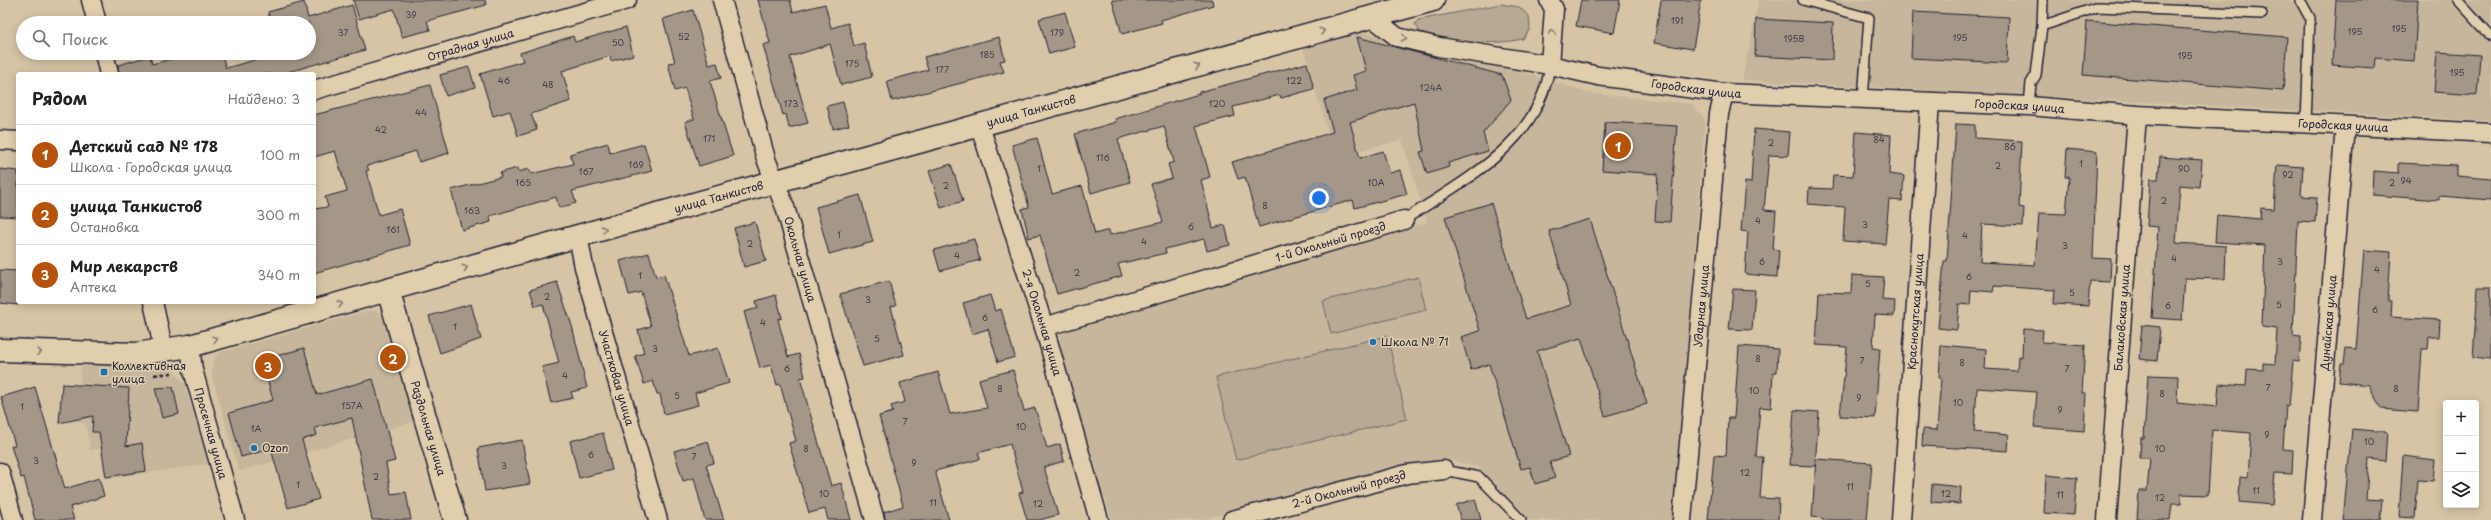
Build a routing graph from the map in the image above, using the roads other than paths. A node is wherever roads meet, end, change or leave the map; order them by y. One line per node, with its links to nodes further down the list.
1 (91, 0): 11 (street)
2 (627, 0): 18 (street, Отрадная улица)
3 (722, 0): 30 (street, Окольная улица)
4 (1433, 0): 12 (main road, улица Танкистов)
5 (1549, 0): 16 (street, one-way to 5)
6 (1803, 0): 20 (lane)
7 (2043, 0): 13 (lane)
8 (2300, 0): 24 (lane)
9 (2458, 0): 14 (lane)
10 (2262, 14): 13 (lane)
11 (95, 16)
12 (1372, 17): 16 (street, Городская улица, one-way to 16); 25 (main road, улица Танкистов, one-way to 12)
13 (2042, 26): 22 (lane)
14 (2491, 36)
15 (106, 60): 17 (street)
16 (1550, 64): 19 (street, Городская улица); 31 (lane, 1-й Окольный проезд)
17 (109, 72)
18 (316, 89)
19 (1724, 93): 20 (street, Городская улица); 49 (street, Ударная улица)
20 (1863, 99): 21 (street, Городская улица)
21 (1930, 102): 22 (street, Городская улица); 50 (street, Краснокутская улица)
22 (2030, 106): 23 (street, Городская улица)
23 (2137, 115): 24 (street, Городская улица); 51 (street, Балаковская улица)
24 (2306, 123): 26 (street, Городская улица)
25 (980, 126): 30 (main road, улица Танкистов); 35 (street, 2-я Окольная улица)
26 (2345, 126): 27 (street, Городская улица); 52 (street, Дунайская улица)
27 (2491, 133)
28 (0, 140): 29 (street)
29 (16, 141)
30 (775, 181): 32 (main road, улица Танкистов, one-way to 30); 45 (street, Окольная улица)
31 (1404, 220): 35 (street, 1-й Окольный проезд)
32 (578, 236): 33 (main road, улица Танкистов, one-way to 32); 44 (street, Участковая улица)
33 (388, 290): 36 (main road, улица Танкистов, one-way to 33); 43 (main road, Раздольная улица)
34 (153, 304): 38 (street)
35 (1044, 327): 46 (street, 2-я Окольная улица)
36 (190, 346): 38 (main road, улица Танкистов); 42 (street, Просечная улица)
37 (0, 350): 38 (main road, улица Танкистов, one-way to 38)
38 (164, 352)
39 (1444, 470): 47 (street, 2-й Окольный проезд); 48 (lane)
40 (0, 472): 41 (street)
41 (13, 520)
42 (235, 520)
43 (455, 520)
44 (658, 520)
45 (875, 520)
46 (1099, 520)
47 (1232, 520)
48 (1521, 520)
49 (1682, 520)
50 (1901, 520)
51 (2107, 520)
52 (2312, 520)

